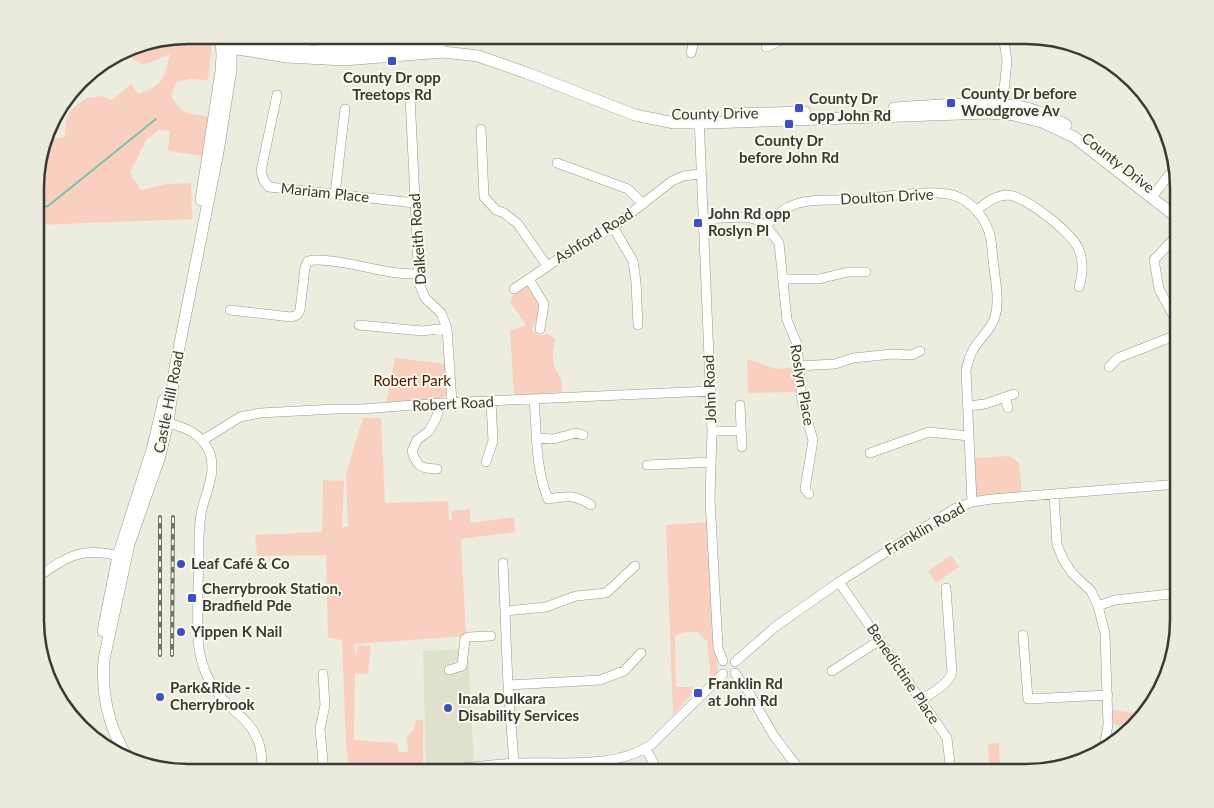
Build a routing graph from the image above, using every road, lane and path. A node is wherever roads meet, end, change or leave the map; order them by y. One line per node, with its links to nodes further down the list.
1 (222, 44): 61 (main road, Castle Hill Road)
2 (231, 44): 61 (main road, Castle Hill Road)
3 (236, 44): 15 (main road, County Drive)
4 (259, 44): 5 (main road, County Drive)
5 (377, 44)
6 (412, 44): 15 (street)
7 (416, 44): 13 (street)
8 (439, 44): 20 (main road, County Drive)
9 (693, 44): 14 (street)
10 (774, 44): 12 (street)
11 (1004, 44): 19 (street)
12 (766, 48)
13 (429, 53): 15 (main road, County Drive); 20 (main road, County Drive)
14 (690, 54)
15 (394, 56)
16 (277, 95): 25 (street, Mariam Place)
17 (410, 96): 27 (street, Dalkeith Road)
18 (345, 109): 25 (street)
19 (1002, 109): 20 (main road, County Drive); 26 (main road, County Drive)
20 (699, 119): 24 (street, John Road)
21 (481, 129): 36 (street)
22 (557, 163): 28 (street)
23 (1169, 173): 26 (street)
24 (701, 174): 28 (street, Ashford Road); 32 (street, John Road)
25 (335, 194): 27 (street, Mariam Place)
26 (1153, 194): 29 (main road, County Drive); 31 (main road, County Drive)
27 (415, 202): 38 (street, Dalkeith Road)
28 (644, 204): 34 (street, Ashford Road)
29 (1170, 204)
30 (977, 210): 33 (street, Doulton Drive); 41 (street); 59 (street)
31 (1170, 210)
32 (703, 219): 33 (street); 53 (street, John Road)
33 (766, 226): 40 (street, Roslyn Place)
34 (613, 227): 36 (street, Ashford Road); 46 (street)
35 (1170, 243): 43 (street)
36 (547, 266): 39 (street, Ashford Road)
37 (866, 272): 40 (street)
38 (418, 274): 44 (street); 47 (street, Dalkeith Road)
39 (529, 279): 42 (street, Ashford Road); 48 (street)
40 (784, 279): 51 (street, Roslyn Place)
41 (1079, 287)
42 (514, 289)
43 (1170, 309)
44 (230, 310)
45 (359, 325): 47 (street)
46 (638, 326)
47 (447, 328): 57 (street, Dalkeith Road)
48 (540, 329)
49 (1170, 338): 52 (street)
50 (920, 351): 51 (street)
51 (798, 366): 75 (street, Roslyn Place)
52 (1109, 367)
53 (710, 391): 54 (street, Robert Road); 62 (street, John Road)
54 (534, 399): 55 (street, Robert Road); 66 (street)
55 (491, 402): 57 (street, Robert Road); 70 (street)
56 (441, 403): 57 (street, Robert Road); 67 (street, Robert Road); 73 (street)
57 (452, 404)
58 (740, 404): 63 (street)
59 (968, 406): 60 (street); 65 (street)
60 (1008, 408)
61 (164, 422): 67 (street); 79 (main road, Castle Hill Road)
62 (712, 431): 63 (street); 71 (street, John Road)
63 (741, 431): 68 (street)
64 (583, 435): 66 (street)
65 (969, 436): 69 (street); 77 (street)
66 (537, 438): 78 (street)
67 (203, 440): 107 (street)
68 (742, 447)
69 (870, 453)
70 (486, 462)
71 (711, 462): 72 (street); 92 (street, John Road)
72 (648, 465)
73 (437, 469)
74 (1170, 485): 76 (street, Franklin Road)
75 (809, 494)
76 (1054, 495): 77 (street, Franklin Road); 86 (street)
77 (972, 502): 83 (street, Franklin Road)
78 (590, 505)
79 (122, 557): 82 (street); 103 (main road, Castle Hill Road); 104 (main road, Castle Hill Road)
80 (503, 563): 87 (street)
81 (635, 566): 87 (street)
82 (44, 572)
83 (839, 582): 90 (street, Benedictine Place); 93 (street, Franklin Road)
84 (946, 588): 101 (street)
85 (1170, 594): 86 (street)
86 (1098, 606): 100 (street)
87 (506, 610): 99 (street)
88 (1023, 635): 100 (street)
89 (491, 636): 94 (street)
90 (880, 640): 95 (street); 101 (street, Benedictine Place)
91 (641, 653): 99 (street)
92 (723, 661): 93 (street); 97 (street)
93 (736, 662): 98 (street)
94 (449, 670)
95 (832, 672)
96 (323, 674): 108 (street)
97 (723, 674): 98 (street); 105 (street)
98 (734, 674): 111 (street)
99 (508, 685): 106 (street)
100 (1108, 695): 102 (street)
101 (921, 700): 112 (street, Benedictine Place)
102 (1105, 740)
103 (112, 742)
104 (122, 748)
105 (646, 749): 106 (street); 110 (street)
106 (514, 763): 109 (street)
107 (262, 764)
108 (322, 764)
109 (503, 764)
110 (654, 764)
111 (795, 764)
112 (950, 764)

